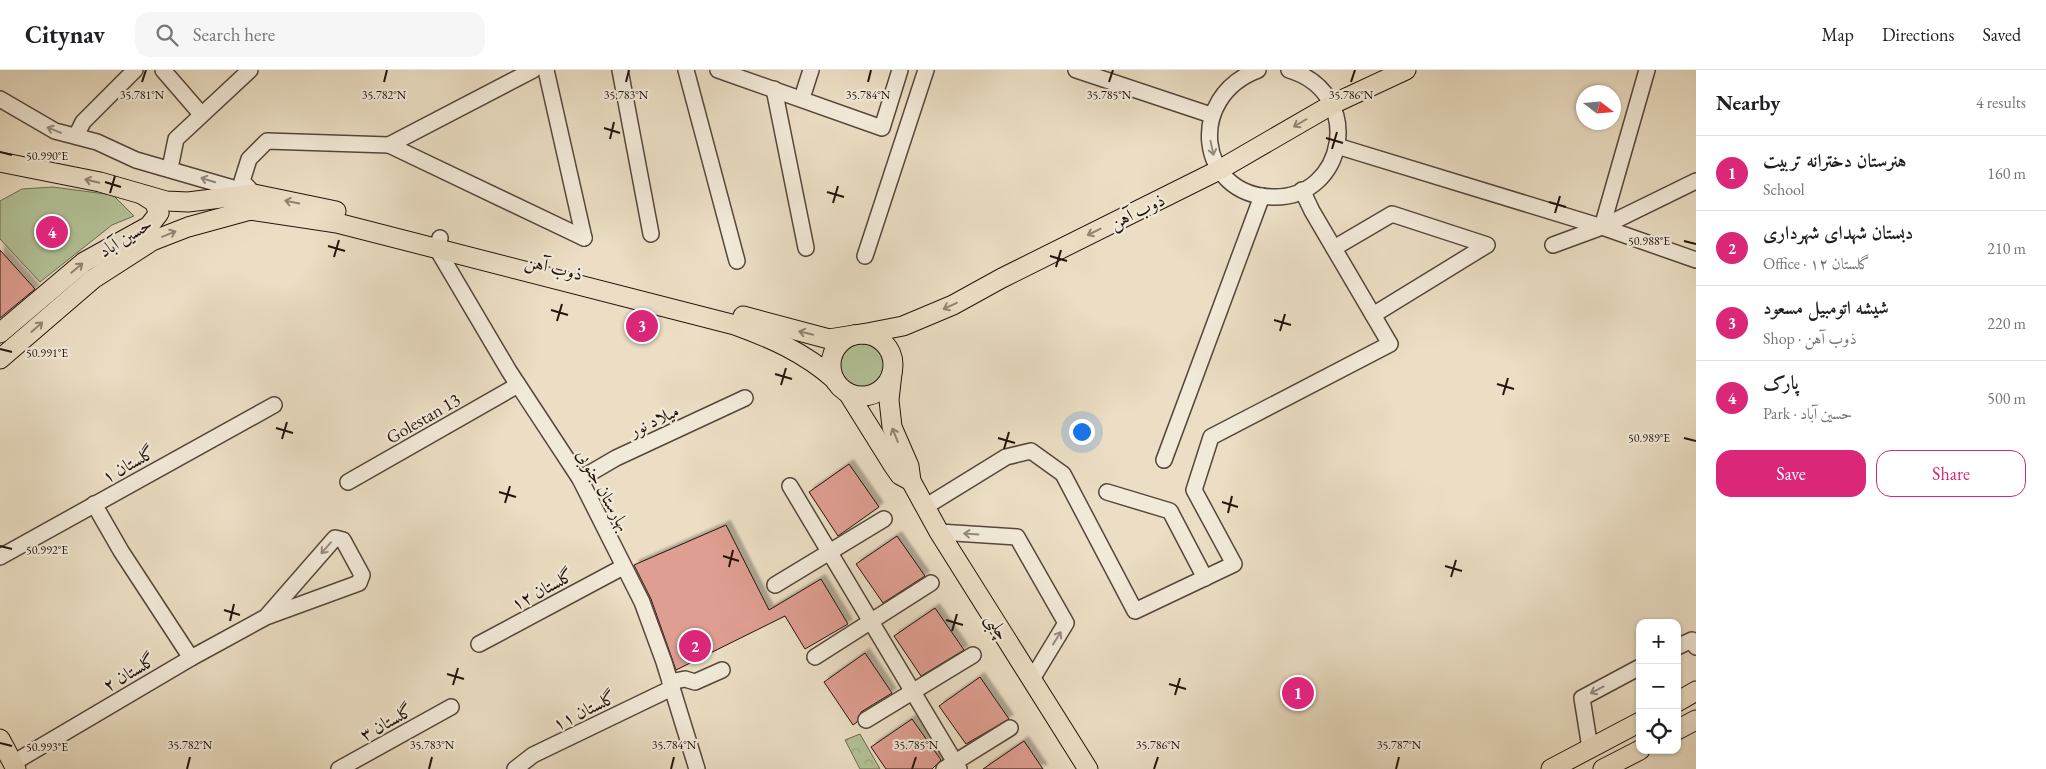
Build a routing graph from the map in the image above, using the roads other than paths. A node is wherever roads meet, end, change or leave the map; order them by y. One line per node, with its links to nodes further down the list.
1 (135, 70): 23 (street)
2 (163, 70): 21 (street)
3 (250, 70): 21 (street)
4 (533, 70): 24 (street)
5 (546, 70): 24 (street)
6 (620, 70): 35 (street)
7 (686, 70): 42 (street)
8 (718, 70): 17 (street)
9 (811, 70): 18 (street)
10 (900, 70): 18 (street)
11 (926, 70): 40 (street)
12 (1076, 70): 22 (street)
13 (1258, 70): 22 (street)
14 (1289, 70): 20 (street)
15 (1406, 70): 20 (main road, ذوب آهن)
16 (1647, 70): 34 (street)
17 (774, 89): 18 (street); 38 (street)
18 (802, 98)
19 (0, 99): 23 (street, one-way to 19)
20 (1333, 104): 25 (street); 28 (main road, ذوب آهن, one-way to 28)
21 (201, 114): 27 (street)
22 (1211, 114): 28 (street, one-way to 28)
23 (76, 136): 27 (street)
24 (389, 145): 33 (street)
25 (1337, 146): 30 (street); 34 (street)
26 (0, 162): 31 (main road, one-way to 26)
27 (170, 168): 33 (street, one-way to 27)
28 (1219, 170): 32 (street); 45 (main road, ذوب آهن, one-way to 45)
29 (1696, 181): 34 (street)
30 (1302, 190): 32 (street); 39 (street)
31 (140, 193): 33 (main road, حسین آباد); 44 (main road, حسین آباد, one-way to 31)
32 (1262, 196): 53 (street)
33 (252, 202): 36 (main road, ذوب آهن); 46 (main road, حسین آباد, one-way to 33)
34 (1602, 227): 37 (street); 41 (street)
35 (651, 234)
36 (438, 243): 45 (main road, ذوب آهن, one-way to 36); 48 (main road, ذوب آهن); 49 (street, بهارستان جنوبی)
37 (1553, 246)
38 (806, 248)
39 (1334, 248): 43 (street); 43 (street)
40 (865, 256)
41 (1696, 260)
42 (737, 261)
43 (1373, 315): 66 (street)
44 (0, 333)
45 (858, 335): 47 (main road); 48 (main road)
46 (0, 359)
47 (892, 373): 50 (main road); 55 (main road, one-way to 47)
48 (834, 379): 50 (main road)
49 (518, 385): 54 (street, بهارستان جنوبی); 56 (street, Golestan 13)
50 (848, 393): 55 (main road)
51 (745, 398): 54 (street, میلاد نور)
52 (274, 405): 59 (street, گلستان ۱)
53 (1164, 460)
54 (580, 479): 65 (street, بهارستان جنوبی)
55 (911, 481): 60 (main road, چلبی)
56 (348, 482)
57 (790, 486): 63 (street)
58 (1107, 492): 66 (street)
59 (94, 504): 64 (street, گلستان ۱); 76 (street)
60 (925, 507): 62 (main road, چلبی); 66 (street)
61 (884, 519): 63 (street)
62 (939, 532): 79 (main road, چلبی); 79 (street, one-way to 62)
63 (830, 552): 68 (street); 70 (street)
64 (0, 557)
65 (623, 567): 71 (street, گلستان ۱۲); 80 (street, بهارستان جنوبی)
66 (1205, 578)
67 (931, 584): 70 (street)
68 (775, 585)
69 (266, 617): 69 (street, گلستان ۲, one-way to 69); 76 (street, گلستان ۲)
70 (871, 622): 75 (street); 81 (street)
71 (479, 644)
72 (1681, 645): 73 (street)
73 (1696, 647)
74 (973, 655): 81 (street)
75 (815, 657)
76 (191, 658): 93 (street, گلستان ۲)
77 (1636, 669): 91 (street, one-way to 91)
78 (722, 670): 80 (street)
79 (1032, 680): 99 (main road, چلبی)
80 (671, 685): 97 (street, گلستان ۱۱); 98 (street, بهارستان جنوبی)
81 (913, 692): 85 (street); 94 (street)
82 (1696, 692): 83 (main road)
83 (1681, 700)
84 (451, 707): 96 (street, گلستان ۳)
85 (866, 720)
86 (1696, 720): 89 (main road)
87 (1636, 724): 91 (main road)
88 (1010, 728): 94 (street)
89 (1681, 728)
90 (0, 739): 93 (main road)
91 (1590, 748): 95 (main road)
92 (1636, 752): 100 (main road)
93 (14, 766)
94 (952, 767)
95 (1561, 767)
96 (339, 769)
97 (515, 769)
98 (697, 769)
99 (1088, 769)
100 (1603, 769)

